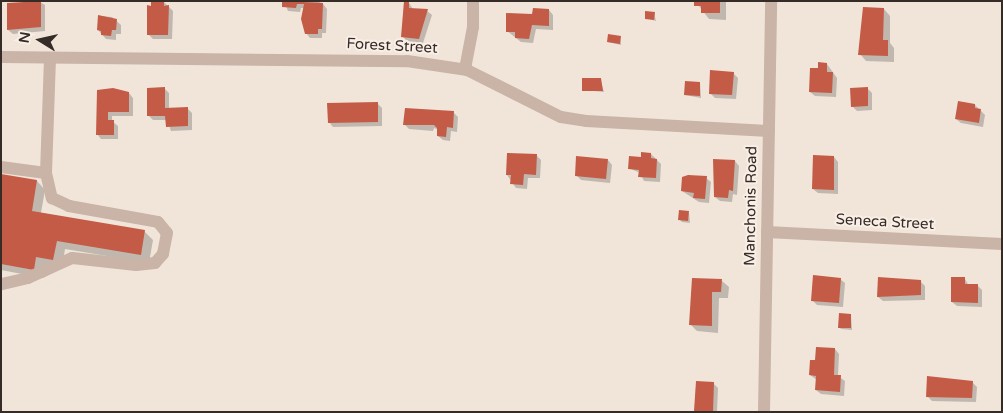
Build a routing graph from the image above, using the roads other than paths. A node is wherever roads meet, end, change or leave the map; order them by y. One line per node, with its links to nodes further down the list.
1 (473, 1): 5 (street)
2 (771, 1): 6 (street, Manchonis Road)
3 (1, 58): 4 (street, Forest Street)
4 (50, 59): 5 (street, Forest Street); 8 (street)
5 (465, 69): 6 (street, Forest Street)
6 (768, 131): 9 (street, Manchonis Road)
7 (1, 167): 8 (street)
8 (46, 174): 11 (street)
9 (767, 232): 10 (street, Seneca Street); 12 (street, Manchonis Road)
10 (1002, 244)
11 (1, 284)
12 (764, 412)

